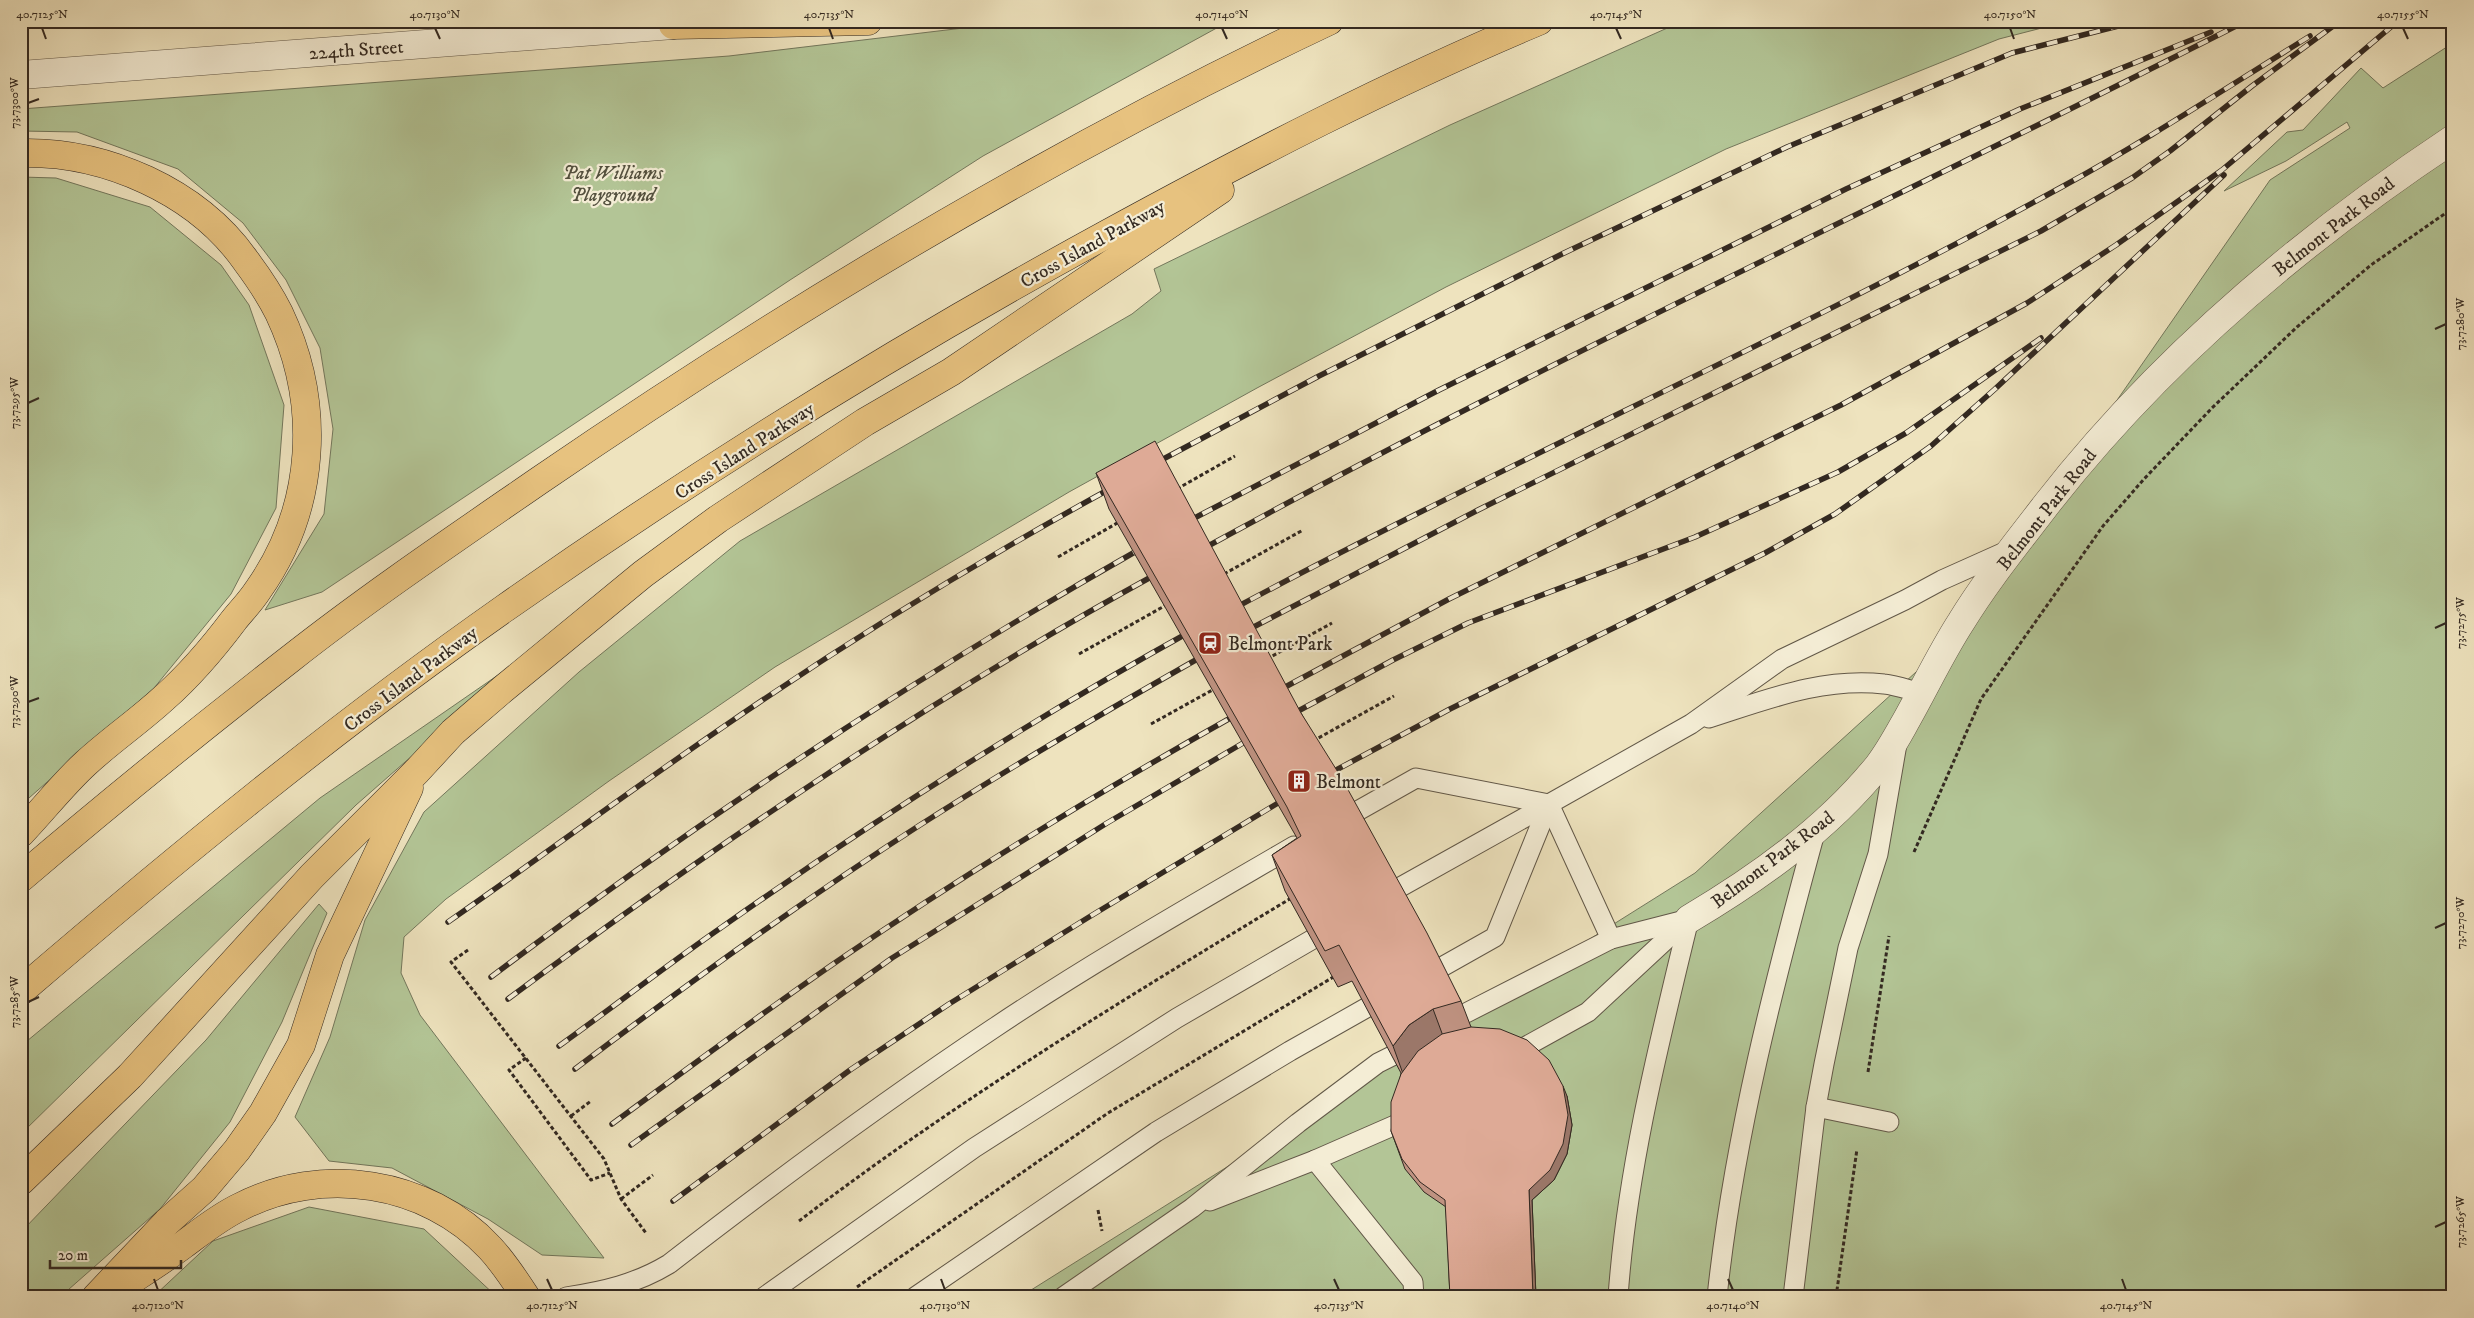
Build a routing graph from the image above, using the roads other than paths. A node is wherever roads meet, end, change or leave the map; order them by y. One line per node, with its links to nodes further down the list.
1 (868, 21): 4 (highway)
2 (1329, 21): 19 (highway)
3 (1539, 21): 6 (highway, Cross Island Parkway)
4 (679, 22): 5 (street, 224th Street)
5 (21, 75)
6 (1325, 119): 13 (highway); 25 (highway, Cross Island Parkway)
7 (2453, 139): 9 (street, Belmont Park Road)
8 (21, 152): 17 (highway)
9 (2014, 548): 10 (street, Belmont Park Road); 11 (lane)
10 (1921, 693): 11 (lane); 12 (street, Belmont Park Road)
11 (1691, 724): 14 (lane)
12 (1899, 733): 16 (street, Belmont Park Road); 30 (lane)
13 (417, 770): 34 (highway); 37 (highway)
14 (1549, 804): 15 (lane); 20 (lane); 23 (lane); 24 (lane)
15 (1354, 813)
16 (1816, 830): 21 (street, Belmont Park Road); 46 (lane)
17 (21, 833)
18 (1300, 842): 36 (lane)
19 (21, 878)
20 (1395, 890)
21 (1689, 919): 23 (lane); 28 (lane); 45 (lane)
22 (1313, 939): 41 (lane)
23 (1611, 939): 27 (lane)
24 (1440, 968)
25 (21, 991)
26 (1366, 1008): 42 (lane)
27 (1462, 1015)
28 (1523, 1048)
29 (1392, 1056): 35 (lane)
30 (1816, 1107): 31 (lane); 47 (lane)
31 (1889, 1122)
32 (1395, 1125): 33 (lane)
33 (1315, 1160): 35 (lane); 44 (lane)
34 (21, 1181)
35 (1192, 1208): 43 (lane)
36 (630, 1291): 40 (lane)
37 (96, 1297)
38 (107, 1297): 39 (highway)
39 (526, 1297)
40 (566, 1297)
41 (764, 1297)
42 (916, 1297)
43 (1063, 1297)
44 (1414, 1297)
45 (1618, 1297)
46 (1717, 1297)
47 (1793, 1297)

